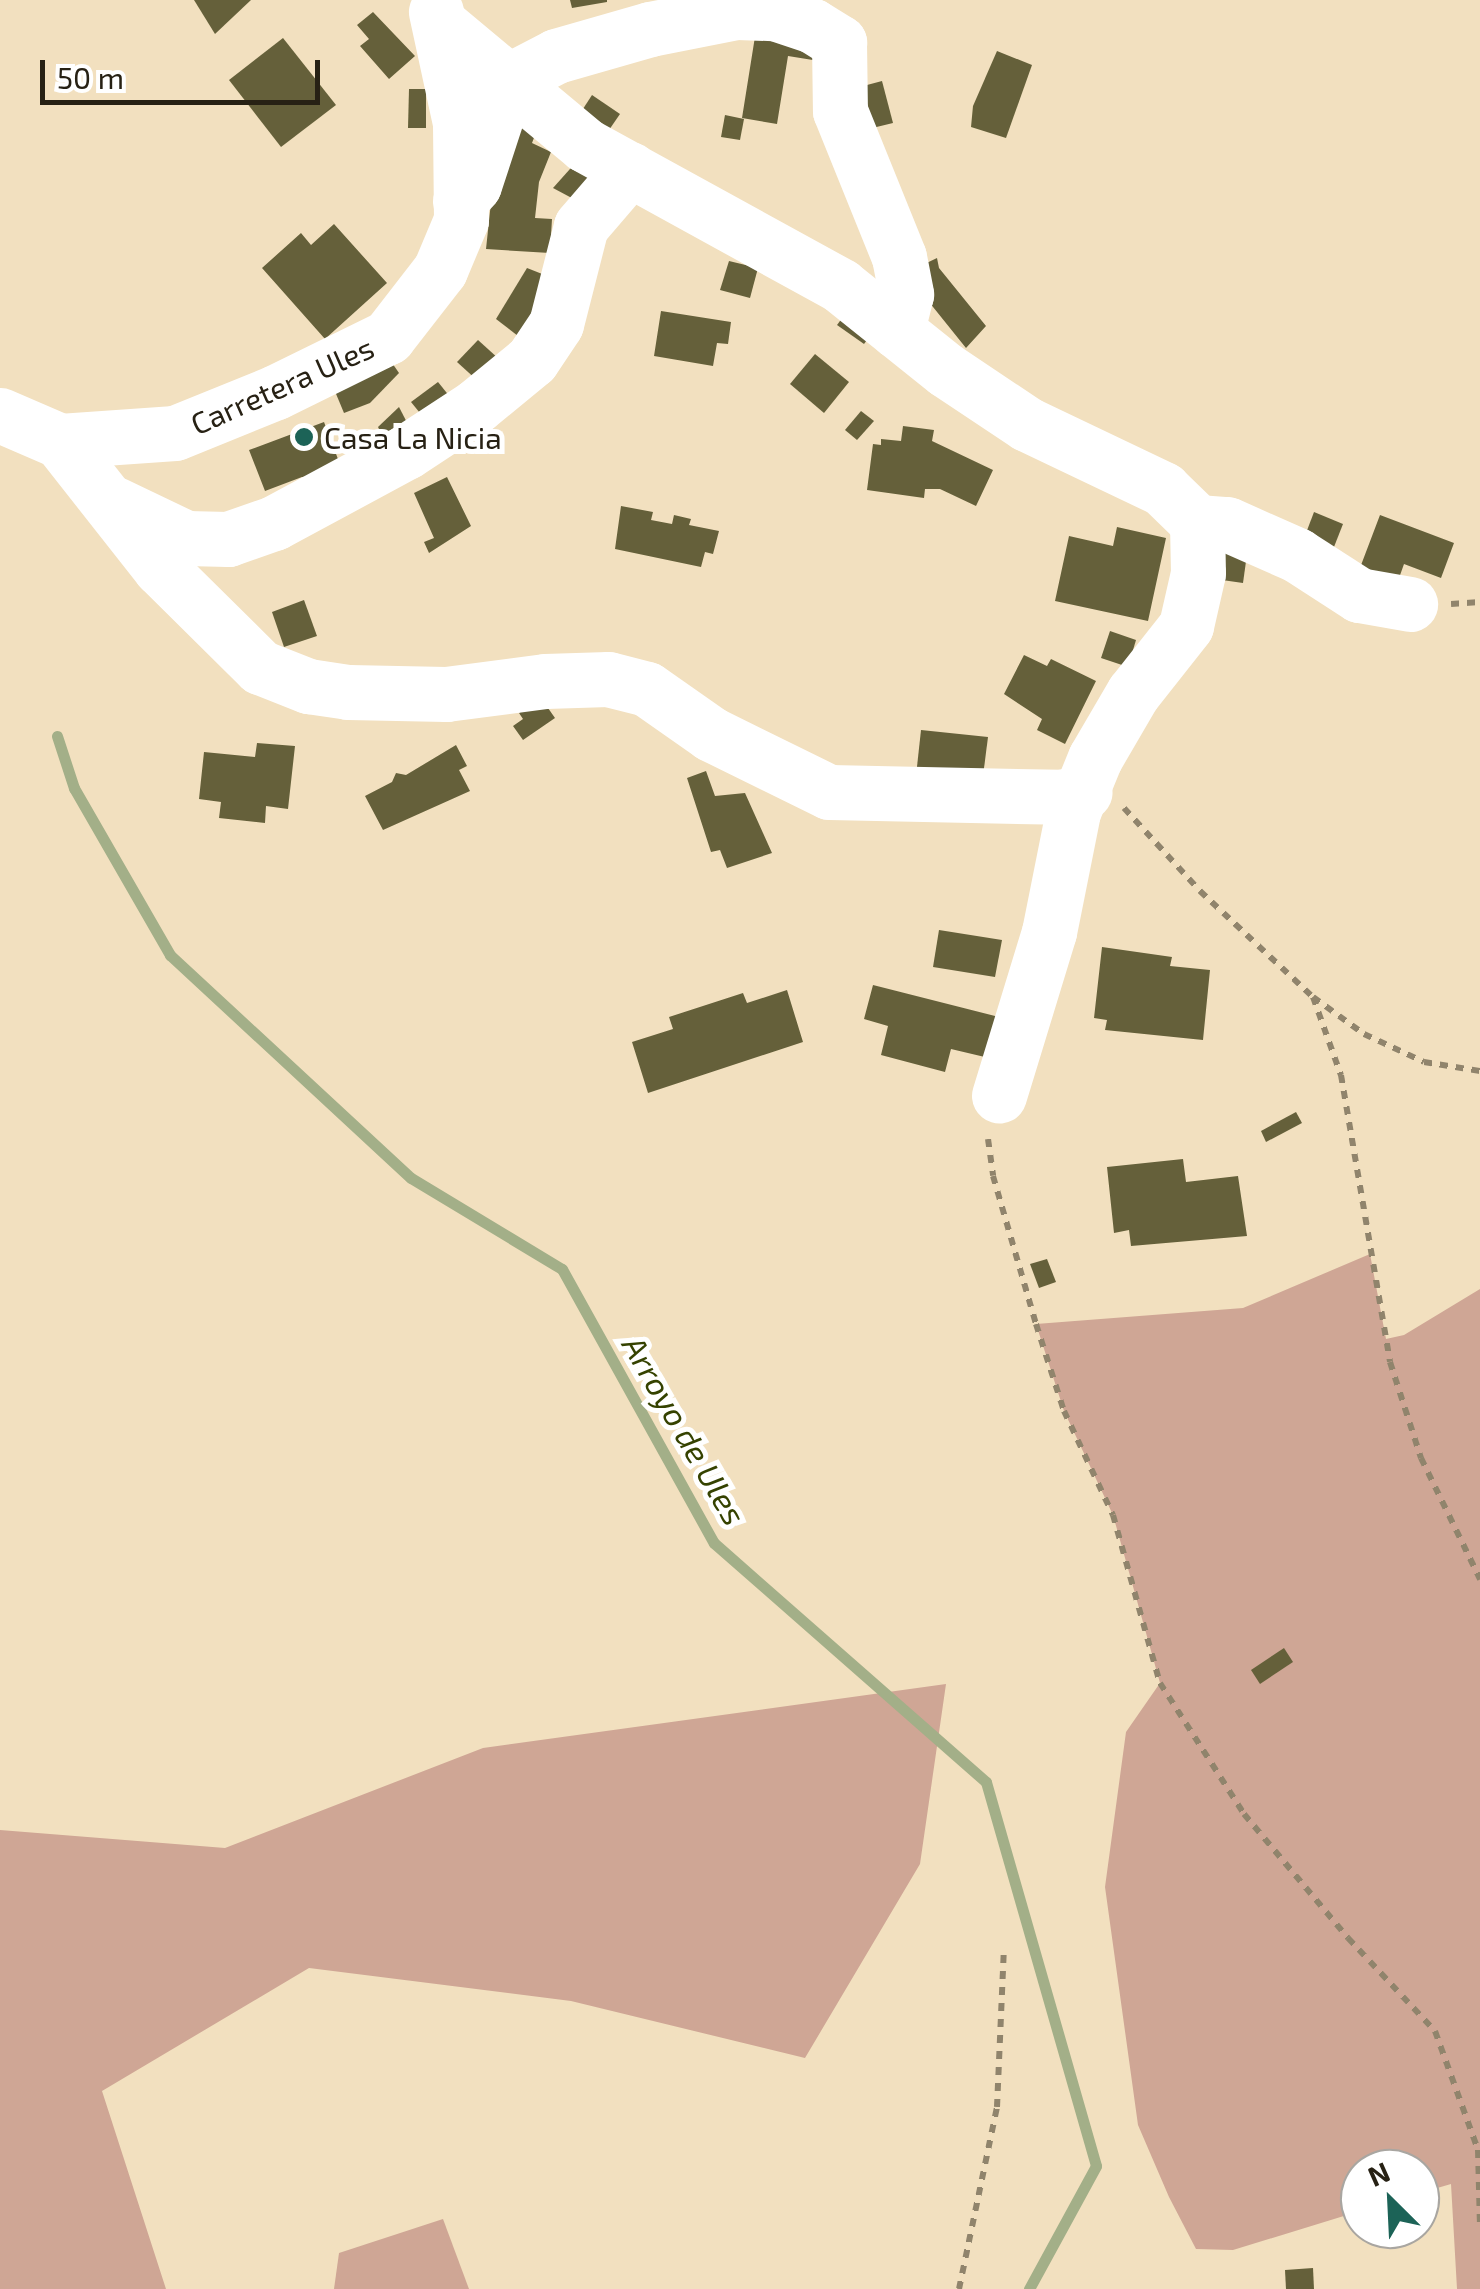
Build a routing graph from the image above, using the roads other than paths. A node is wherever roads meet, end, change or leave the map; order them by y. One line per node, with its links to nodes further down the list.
1 (436, 13): 2 (street); 4 (street, Carretera Ules)
2 (508, 81): 3 (street); 4 (street); 5 (street)
3 (630, 170): 5 (street); 8 (street)
4 (460, 201): 7 (street, Carretera Ules)
5 (897, 331): 9 (street)
6 (0, 414): 7 (street, Carretera Ules)
7 (60, 441): 8 (street)
8 (99, 496): 11 (street)
9 (1197, 522): 10 (street); 11 (street)
10 (1410, 604)
11 (1084, 792): 12 (street)
12 (999, 1096)

